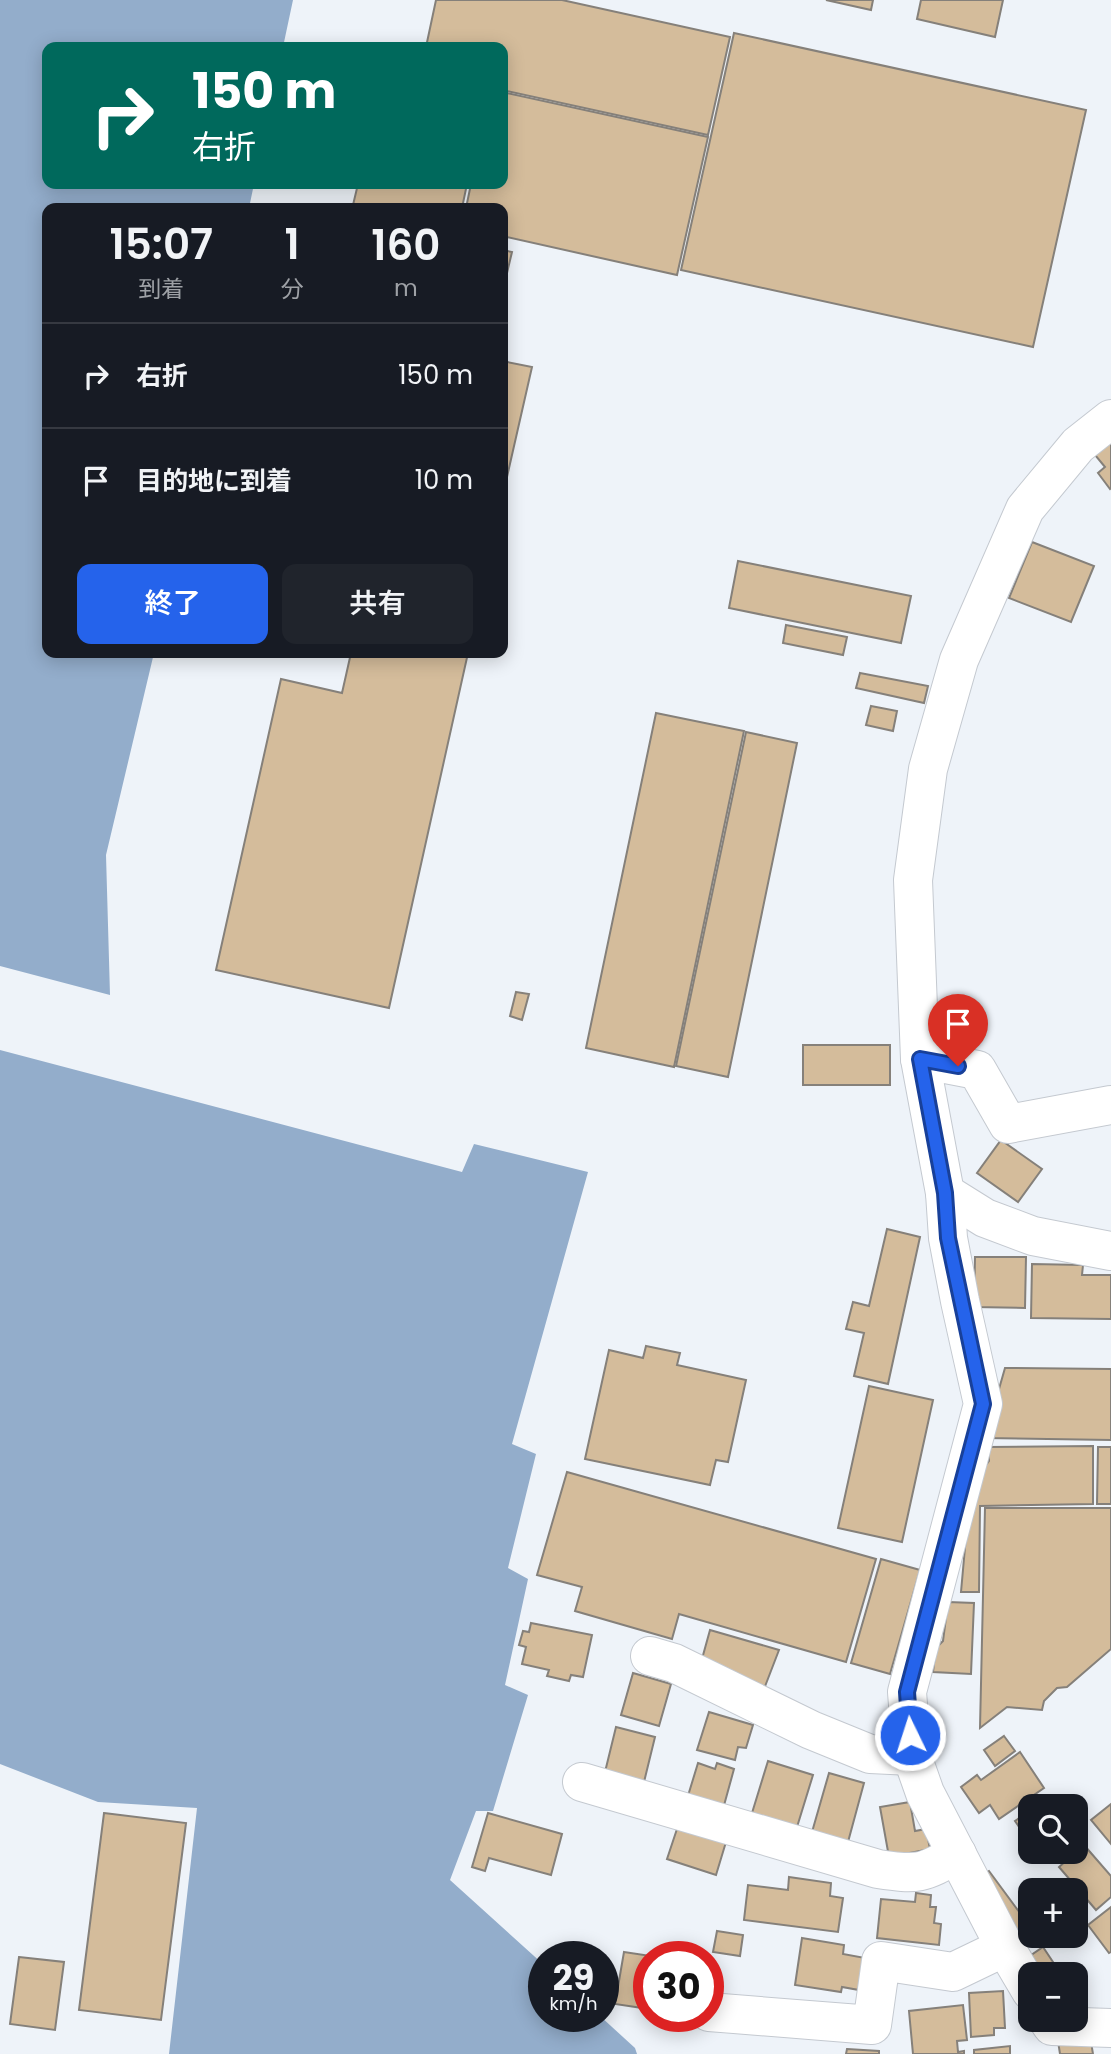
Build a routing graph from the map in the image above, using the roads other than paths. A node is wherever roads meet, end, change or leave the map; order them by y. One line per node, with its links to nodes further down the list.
1 (1111, 419): 2 (street)
2 (920, 1059): 3 (street); 4 (street)
3 (1111, 1105)
4 (945, 1193): 5 (street); 7 (street)
5 (1111, 1251)
6 (650, 1656): 7 (street)
7 (912, 1756): 9 (street)
8 (582, 1782): 9 (street)
9 (957, 1854): 10 (street)
10 (1005, 1947): 11 (street); 12 (street)
11 (1018, 1969)
12 (724, 2013)
13 (1088, 2027): 14 (street)
14 (1111, 2028)

